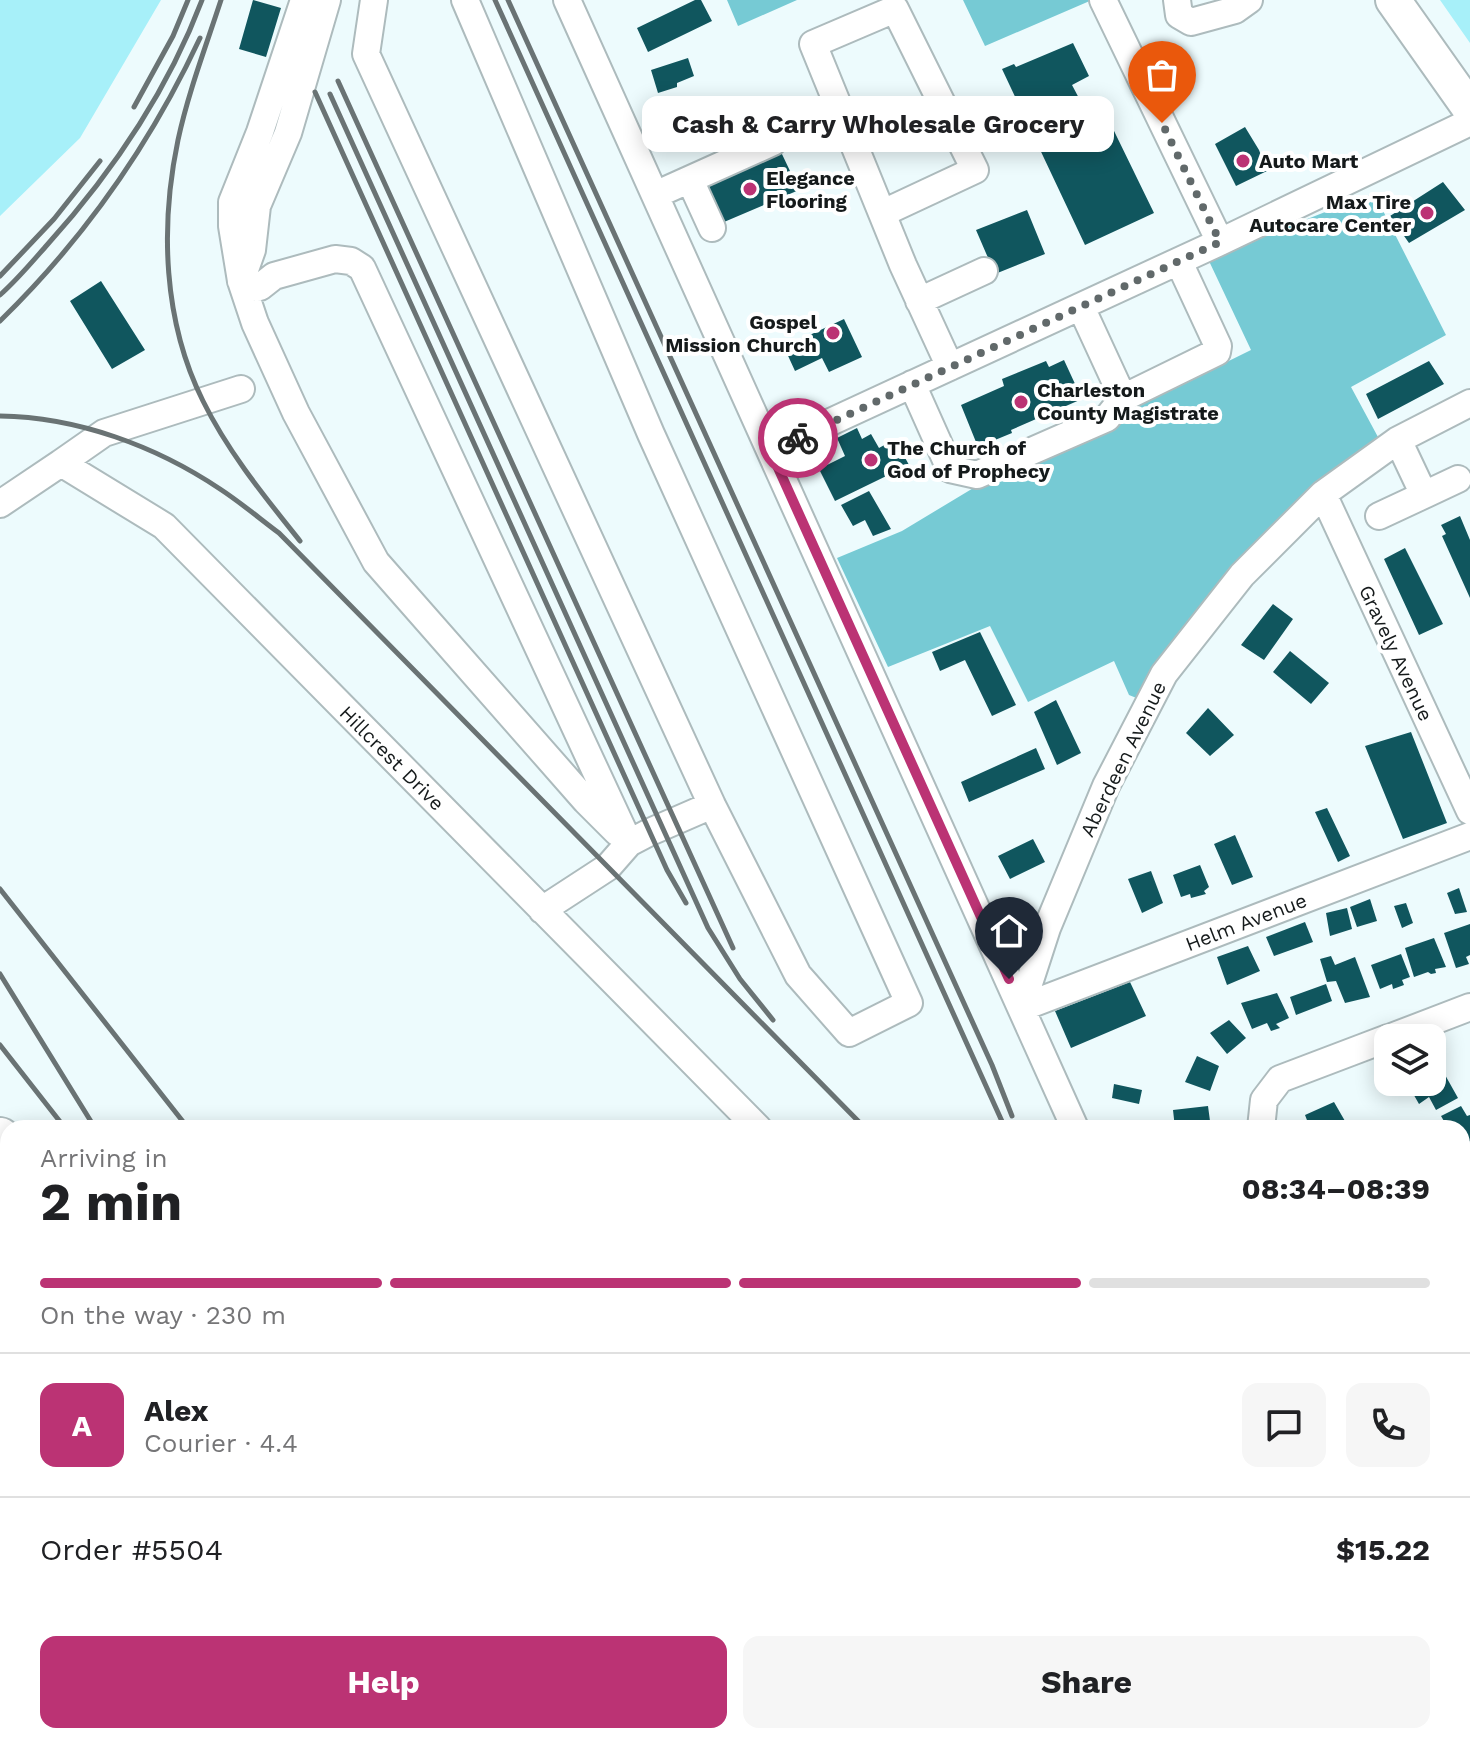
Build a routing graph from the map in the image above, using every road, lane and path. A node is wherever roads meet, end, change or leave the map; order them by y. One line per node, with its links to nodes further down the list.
1 (304, 0): 20 (street)
2 (327, 0): 20 (street)
3 (374, 0): 36 (street)
4 (465, 0): 36 (street)
5 (567, 0): 14 (street)
6 (1103, 0): 17 (street)
7 (1177, 0): 8 (street)
8 (1249, 0)
9 (1393, 0): 10 (main road)
10 (1470, 109)
11 (1470, 122): 17 (street)
12 (773, 142): 13 (street)
13 (690, 180): 14 (street); 16 (street)
14 (655, 195): 29 (street)
15 (883, 213): 15 (street); 21 (street)
16 (712, 228)
17 (1220, 242): 18 (street)
18 (1179, 262): 22 (street); 26 (street)
19 (984, 271): 21 (street)
20 (241, 281): 39 (street); 39 (street)
21 (919, 301): 23 (street)
22 (1081, 307): 23 (street); 26 (street)
23 (950, 367): 24 (street)
24 (912, 384): 26 (street); 29 (street)
25 (241, 389): 30 (street)
26 (1123, 398)
27 (1470, 403): 28 (street, Aberdeen Avenue)
28 (1398, 440): 32 (street, Aberdeen Avenue); 33 (street)
29 (770, 450): 41 (street)
30 (61, 463): 34 (street); 40 (street, Hillcrest Drive)
31 (1458, 479): 33 (street)
32 (1323, 494): 37 (street, Gravely Avenue); 41 (street, Aberdeen Avenue)
33 (1424, 495): 35 (street)
34 (0, 504)
35 (1379, 516)
36 (712, 805): 39 (street)
37 (1470, 811)
38 (1470, 836): 41 (street, Helm Avenue)
39 (629, 843): 40 (street)
40 (542, 910): 45 (street, Hillcrest Drive)
41 (1021, 1008): 46 (street)
42 (1466, 1016): 43 (street)
43 (1438, 1024)
44 (1374, 1043): 47 (street)
45 (750, 1120)
46 (1071, 1120)
47 (1262, 1120)

